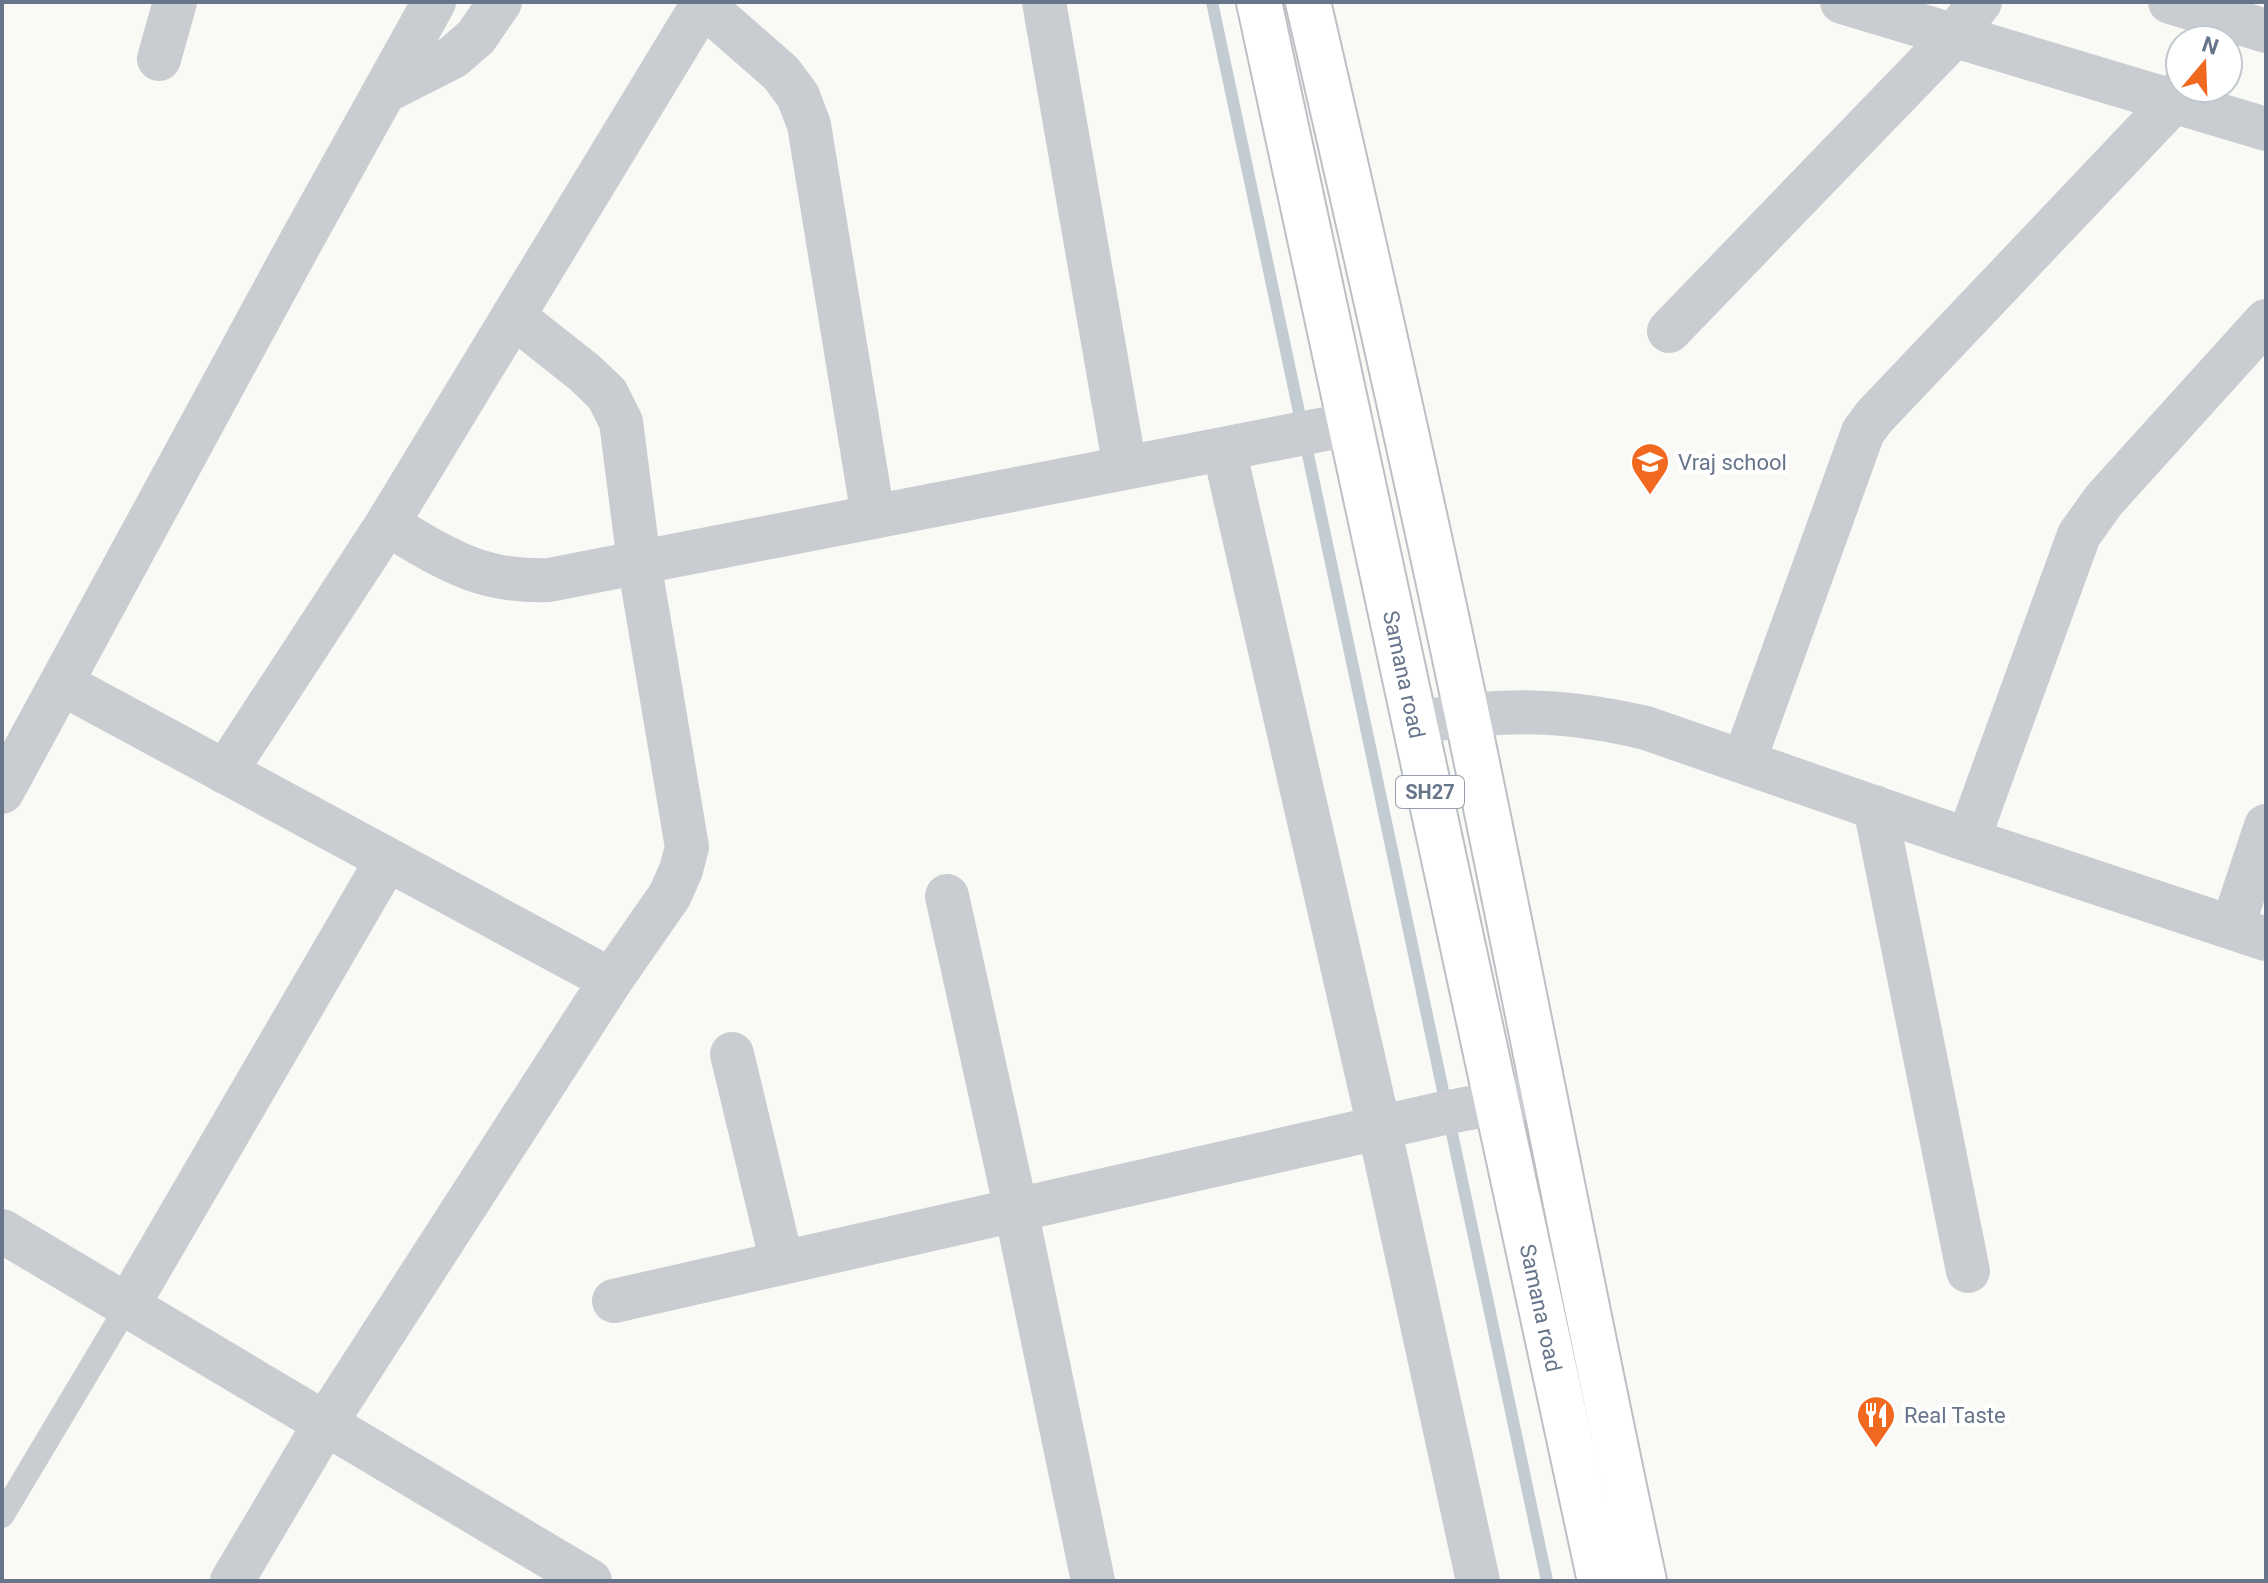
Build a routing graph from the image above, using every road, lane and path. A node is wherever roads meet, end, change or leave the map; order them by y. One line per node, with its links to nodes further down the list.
1 (175, 2): 12 (street)
2 (434, 2): 14 (street)
3 (500, 2): 14 (street)
4 (1044, 2): 23 (street)
5 (1259, 2): 21 (main road, Samana road / SH27)
6 (1308, 2): 28 (main road, Samana road / SH27)
7 (1842, 2): 10 (street)
8 (2170, 2): 11 (street)
9 (703, 3): 18 (street); 24 (street)
10 (1968, 19): 13 (street); 20 (street)
11 (2239, 23)
12 (159, 59)
13 (2164, 90)
14 (384, 92): 27 (street)
15 (2170, 104): 30 (street)
16 (2201, 104): 17 (street)
17 (2266, 129)
18 (513, 316): 25 (street); 26 (street)
19 (2266, 321): 35 (street)
20 (1669, 331)
21 (1351, 424): 22 (street); 29 (main road, Samana road / SH27)
22 (1224, 449): 23 (street); 43 (street)
23 (1125, 468): 24 (street)
24 (873, 516): 26 (street)
25 (387, 524): 26 (street); 31 (street)
26 (639, 562): 39 (street)
27 (61, 683): 31 (street); 32 (street)
28 (1467, 714): 29 (street); 30 (street); 41 (main road, Samana road / SH27)
29 (1415, 723): 42 (main road, Samana road / SH27)
30 (1744, 761): 33 (street)
31 (225, 772): 36 (street)
32 (2, 792)
33 (1875, 807): 35 (street); 47 (street)
34 (2266, 826): 38 (street)
35 (1968, 840): 38 (street)
36 (387, 860): 39 (street); 49 (street)
37 (947, 896): 44 (street)
38 (2249, 933)
39 (611, 980): 50 (street)
40 (732, 1054): 46 (street)
41 (1542, 1094): 42 (street); 57 (main road, Samana road / SH27)
42 (1496, 1102): 43 (street); 56 (main road, Samana road / SH27)
43 (1412, 1120): 44 (street); 55 (street)
44 (1016, 1210): 46 (street); 54 (street)
45 (2, 1231): 49 (street)
46 (782, 1263): 48 (street)
47 (1968, 1271)
48 (614, 1301)
49 (128, 1305): 50 (street); 51 (lane)
50 (326, 1422): 52 (street); 53 (street)
51 (2, 1516)
52 (232, 1581)
53 (590, 1581)
54 (1093, 1581)
55 (1478, 1581)
56 (1600, 1581)
57 (1644, 1581)

